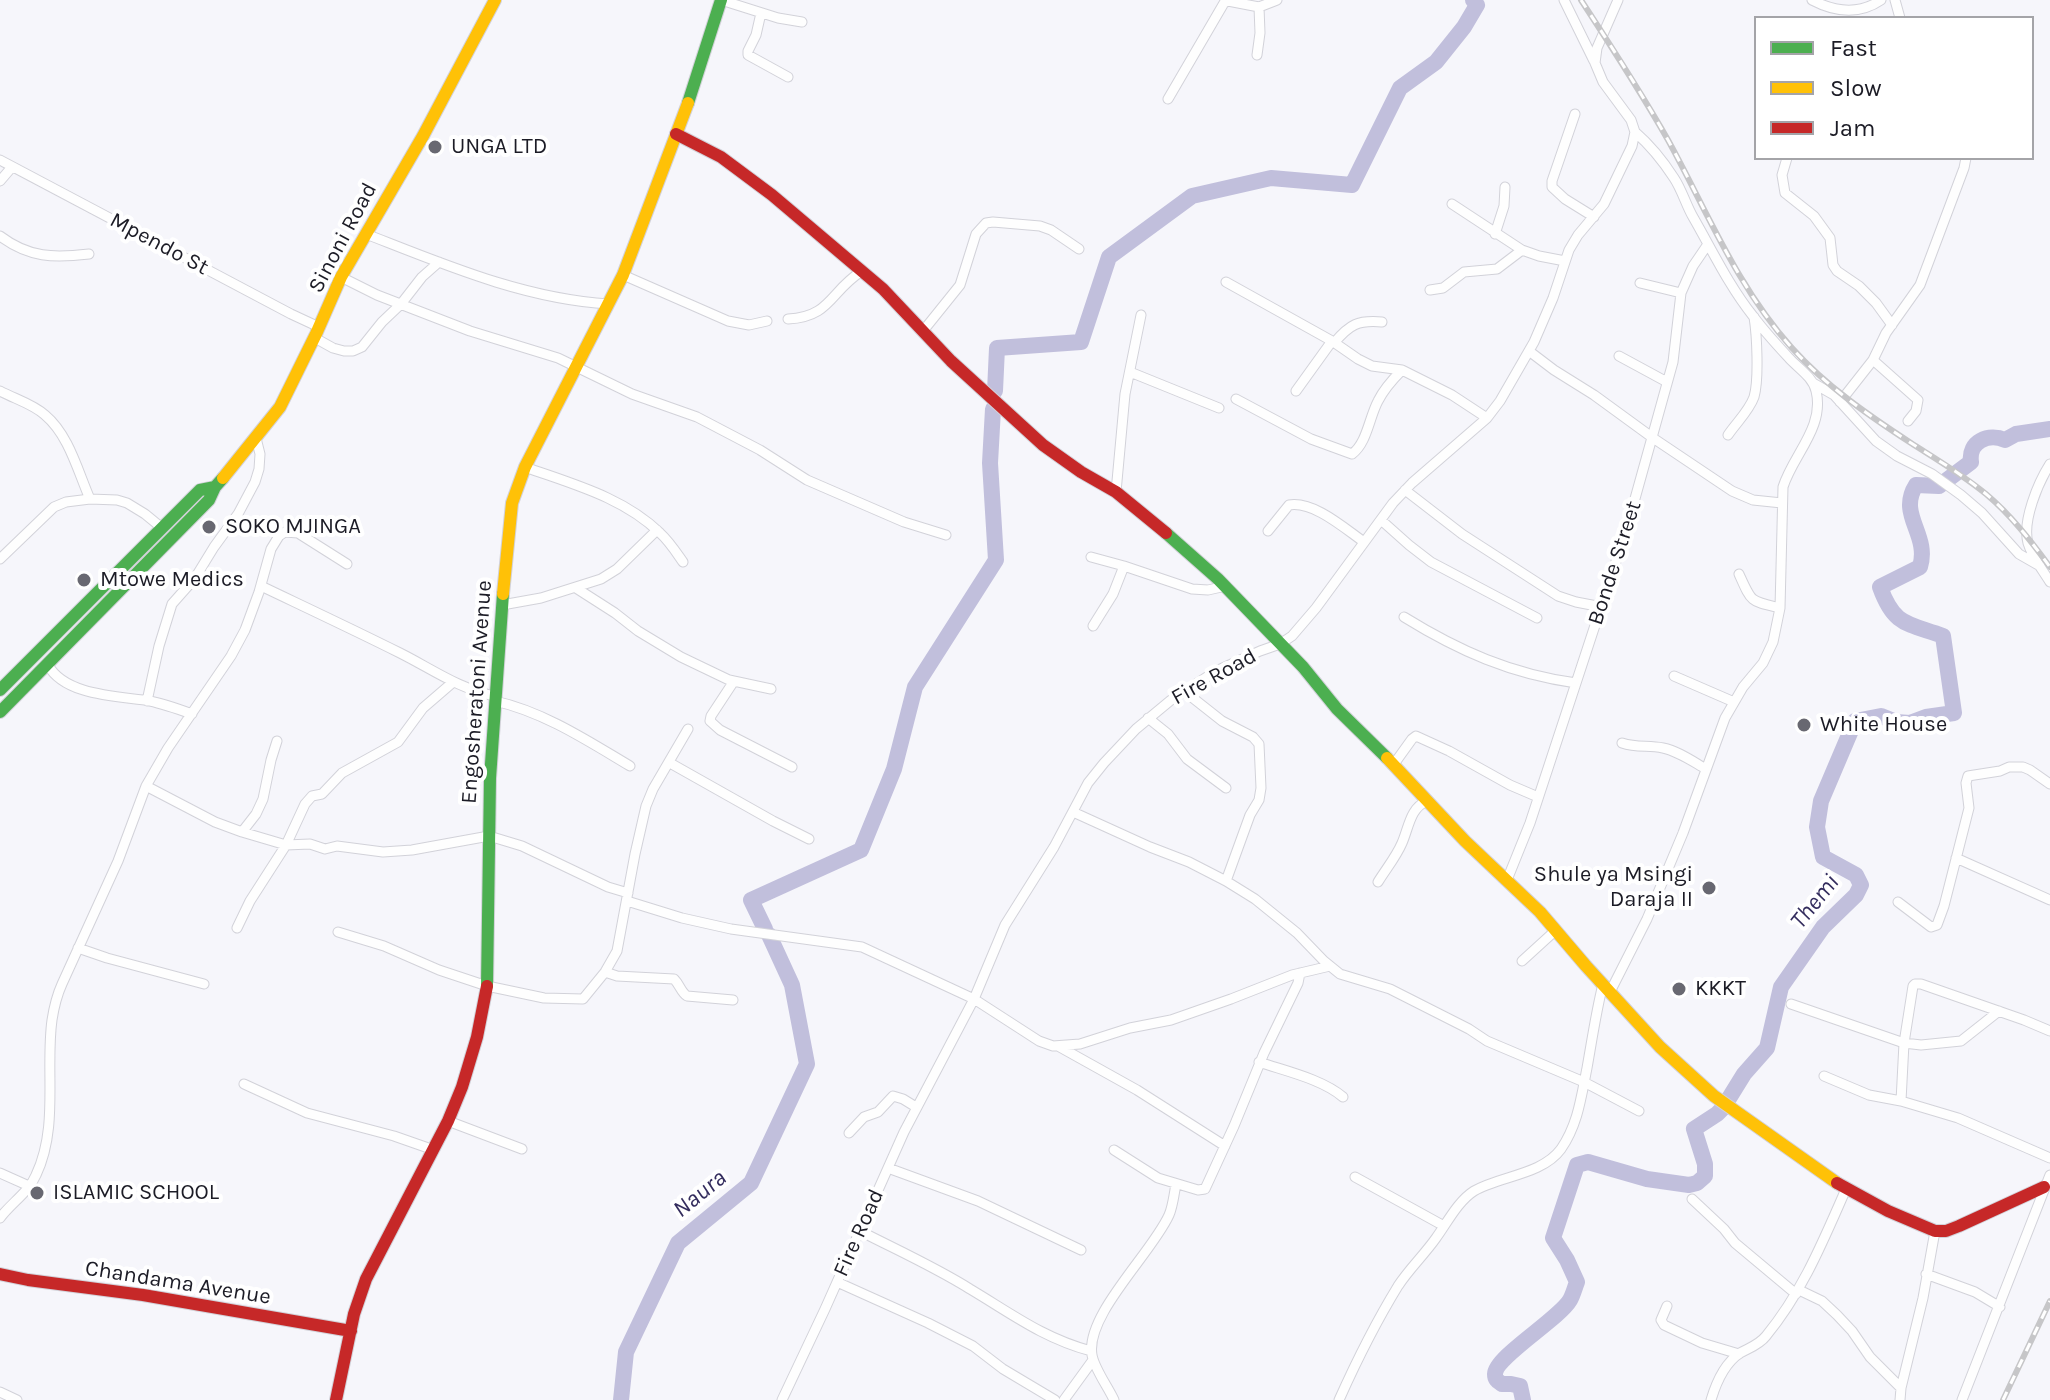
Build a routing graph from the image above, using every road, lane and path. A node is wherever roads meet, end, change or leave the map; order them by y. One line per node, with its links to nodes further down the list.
1 (495, 0): 27 (street, Sinoni Road)
2 (721, 0): 9 (street); 18 (street, Engosheratoni Avenue)
3 (1277, 0): 8 (street)
4 (1564, 0): 13 (street)
5 (1618, 0): 13 (street)
6 (1812, 0): 10 (street)
7 (1881, 0): 10 (street)
8 (1259, 7): 12 (street); 15 (street)
9 (761, 13): 11 (street); 14 (street)
10 (1845, 15)
11 (802, 22)
12 (1257, 55)
13 (1595, 63): 17 (street)
14 (788, 77)
15 (1168, 99)
16 (1575, 114): 26 (street)
17 (1635, 132): 26 (street, Fire Road); 30 (street)
18 (676, 134): 36 (street); 37 (street, Engosheratoni Avenue)
19 (0, 160): 22 (street, Mpendo St)
20 (1786, 160): 50 (street)
21 (1966, 160): 50 (street)
22 (12, 167): 23 (street); 52 (street, Mpendo St)
23 (0, 181)
24 (1505, 187): 28 (street)
25 (1452, 204): 28 (street)
26 (1594, 217): 34 (street, Fire Road)
27 (366, 234): 35 (street); 38 (street, Sinoni Road)
28 (1495, 234): 32 (street)
29 (0, 236): 33 (street)
30 (1708, 244): 42 (street, Bonde Street); 46 (street)
31 (1079, 249): 51 (street)
32 (1522, 250): 34 (street); 41 (street)
33 (89, 254)
34 (1565, 261): 54 (street, Fire Road)
35 (439, 262): 43 (street); 44 (street)
36 (862, 271): 47 (street); 51 (street)
37 (623, 275): 44 (street, Engosheratoni Avenue); 48 (street)
38 (341, 277): 43 (street); 52 (street, Sinoni Road)
39 (1226, 282): 53 (street)
40 (1640, 283): 42 (street)
41 (1430, 290)
42 (1681, 293): 60 (street, Bonde Street)
43 (401, 304): 52 (street, Mpendo St); 57 (street)
44 (609, 304): 57 (street, Engosheratoni Avenue)
45 (1141, 315): 59 (street)
46 (1754, 317): 61 (street); 69 (street)
47 (788, 319)
48 (767, 321)
49 (1382, 322): 53 (street)
50 (1892, 325): 56 (street)
51 (923, 331): 76 (street)
52 (317, 332): 70 (street, Sinoni Road)
53 (1333, 342): 58 (street); 63 (street)
54 (1529, 351): 67 (street, Fire Road); 71 (street)
55 (1619, 356): 60 (street)
56 (1873, 360): 65 (street); 68 (street)
57 (577, 367): 73 (street, Engosheratoni Avenue); 83 (street)
58 (1402, 370): 64 (street); 67 (street)
59 (1130, 372): 66 (street); 76 (street)
60 (1667, 382): 71 (street, Bonde Street)
61 (1813, 383): 65 (street); 78 (street)
62 (0, 391): 77 (street)
63 (1296, 391)
64 (1236, 399)
65 (1840, 402): 90 (street)
66 (1219, 408)
67 (1487, 418): 75 (street, Fire Road)
68 (1908, 421)
69 (1728, 435)
70 (256, 438): 74 (street, Sinoni Road); 112 (street)
71 (1653, 438): 78 (street); 97 (street, Bonde Street)
72 (2050, 464): 90 (street)
73 (525, 467): 81 (street); 96 (street, Engosheratoni Avenue)
74 (215, 487): 80 (street, Sinoni Road); 103 (street, Sinoni Road)
75 (1405, 490): 79 (street, Fire Road); 97 (street)
76 (1116, 492): 94 (street)
77 (90, 499): 80 (street); 85 (street)
78 (1782, 503): 98 (street)
79 (1381, 520): 84 (street, Fire Road); 100 (street)
80 (162, 528): 109 (street, Sinoni Road)
81 (657, 530): 87 (street); 95 (street)
82 (1268, 531): 84 (street)
83 (946, 535)
84 (1364, 542): 102 (street, Fire Road)
85 (2, 554)
86 (1091, 557): 89 (street)
87 (683, 562)
88 (347, 564): 93 (street)
89 (1124, 566): 94 (street); 101 (street)
90 (2040, 566): 92 (street)
91 (1739, 574): 98 (street)
92 (2050, 582)
93 (261, 586): 106 (street); 115 (street)
94 (1226, 586): 102 (street)
95 (576, 588): 96 (street); 105 (street)
96 (502, 605): 111 (street, Engosheratoni Avenue)
97 (1602, 607): 107 (street, Bonde Street)
98 (1780, 608): 113 (street)
99 (1404, 617): 107 (street)
100 (1537, 618)
101 (1093, 626)
102 (1280, 644): 110 (street, Fire Road); 121 (street)
103 (48, 665): 112 (street); 114 (street, Sinoni Road)
104 (1674, 676): 113 (street)
105 (734, 681): 108 (street); 123 (street)
106 (452, 683): 111 (street); 134 (street)
107 (1576, 683): 128 (street, Bonde Street)
108 (771, 689)
109 (0, 690)
110 (1184, 691): 116 (street, Fire Road); 137 (street)
111 (495, 698): 122 (street); 132 (street, Engosheratoni Avenue)
112 (147, 701): 115 (street)
113 (1734, 702): 124 (street)
114 (0, 712)
115 (192, 714): 126 (street)
116 (1148, 718): 127 (street); 130 (street, Fire Road)
117 (688, 729): 120 (street)
118 (277, 741): 131 (street)
119 (1622, 743): 124 (street)
120 (670, 763): 133 (street); 139 (street)
121 (1394, 764): 128 (street); 129 (street)
122 (630, 766)
123 (792, 767)
124 (1706, 769): 152 (street)
125 (2050, 784): 135 (street)
126 (146, 786): 131 (street); 145 (street)
127 (1226, 788)
128 (1538, 797): 136 (street, Bonde Street)
129 (1427, 801): 136 (street); 138 (street)
130 (1073, 812): 137 (street); 153 (street, Fire Road)
131 (242, 832): 134 (street)
132 (489, 836): 134 (street); 139 (street); 151 (street, Engosheratoni Avenue)
133 (809, 839)
134 (286, 845): 142 (street)
135 (1956, 858): 140 (street); 141 (street)
136 (1507, 880): 143 (street)
137 (1226, 881): 147 (street)
138 (1378, 882)
139 (628, 897): 148 (street); 153 (street)
140 (2050, 900)
141 (1898, 902)
142 (237, 928)
143 (1556, 930): 146 (street); 152 (street)
144 (338, 932): 151 (street)
145 (78, 948): 150 (street); 180 (street)
146 (1522, 961)
147 (1330, 966): 149 (street); 162 (street)
148 (605, 972): 151 (street); 154 (street)
149 (1300, 973): 159 (street); 160 (street)
150 (204, 984)
151 (487, 986): 168 (street, Engosheratoni Avenue)
152 (1606, 988): 162 (street); 181 (street)
153 (974, 999): 159 (street); 166 (street, Fire Road)
154 (733, 1000)
155 (1791, 1004): 158 (street)
156 (1999, 1011): 157 (street); 158 (street); 158 (street)
157 (2050, 1031)
158 (1904, 1043): 165 (street)
159 (1058, 1046): 170 (street)
160 (1259, 1062): 164 (street); 170 (street)
161 (1824, 1076): 165 (street)
162 (1584, 1082): 167 (street); 184 (street)
163 (244, 1084): 172 (street)
164 (1343, 1097)
165 (1901, 1101): 174 (street)
166 (916, 1107): 169 (street); 175 (street, Fire Road)
167 (1639, 1111)
168 (448, 1121): 171 (street); 172 (street, Engosheratoni Avenue)
169 (849, 1133)
170 (1225, 1146): 179 (street)
171 (522, 1149)
172 (434, 1150): 194 (street, Engosheratoni Avenue)
173 (1114, 1150): 179 (street)
174 (2050, 1158)
175 (888, 1168): 185 (street, Fire Road); 187 (street)
176 (0, 1173): 180 (street)
177 (1355, 1177): 184 (street)
178 (2047, 1181): 186 (street); 193 (street)
179 (1176, 1184): 196 (street)
180 (29, 1186): 183 (street)
181 (1846, 1189): 186 (street); 191 (street)
182 (1692, 1199): 191 (street)
183 (0, 1218)
184 (1444, 1226): 205 (street)
185 (860, 1231): 190 (street, Fire Road); 196 (street)
186 (1935, 1231): 189 (street)
187 (1081, 1250)
188 (0, 1274): 194 (street, Chandama Avenue)
189 (1926, 1274): 193 (street); 197 (street)
190 (837, 1282): 201 (street, Fire Road); 202 (street)
191 (1797, 1292): 195 (street); 197 (street)
192 (1667, 1306): 195 (street)
193 (2000, 1307): 208 (street)
194 (351, 1331): 200 (street, Engosheratoni Avenue)
195 (1739, 1354): 206 (street)
196 (1092, 1355): 203 (street); 204 (street)
197 (1901, 1388): 207 (street)
198 (0, 1392): 199 (street)
199 (17, 1400)
200 (336, 1400)
201 (782, 1400)
202 (1055, 1400)
203 (1064, 1400)
204 (1114, 1400)
205 (1339, 1400)
206 (1711, 1400)
207 (1900, 1400)
208 (1962, 1400)

